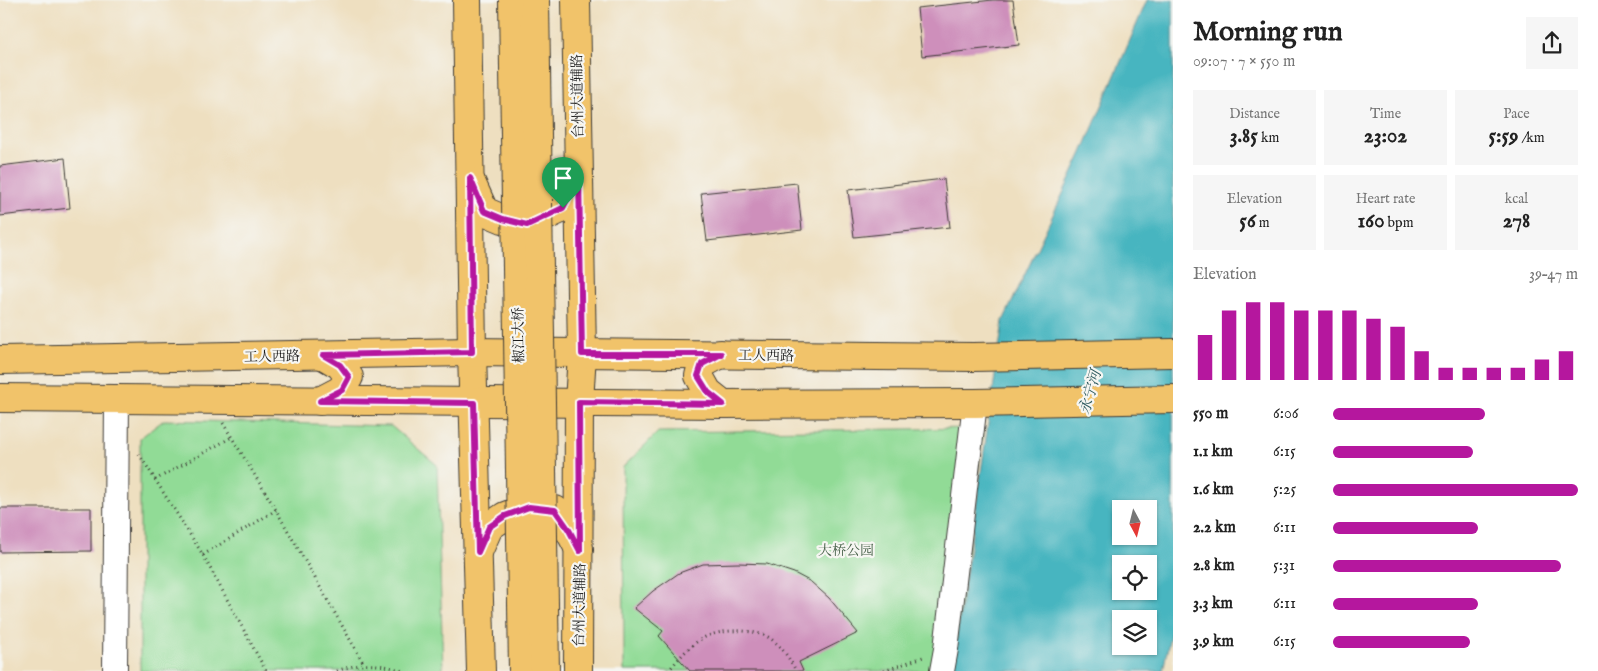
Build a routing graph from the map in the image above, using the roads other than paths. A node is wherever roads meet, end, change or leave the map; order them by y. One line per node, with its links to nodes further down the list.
1 (467, 0): 6 (main road)
2 (513, 0): 26 (main road, 椒江大桥, bridge)
3 (535, 0): 27 (main road, 椒江大桥, bridge)
4 (576, 0): 5 (main road, 台州大道辅路)
5 (579, 175): 6 (main road); 9 (main road, 台州大道辅路)
6 (470, 178): 7 (main road)
7 (472, 352): 9 (main road, 工人西路); 11 (main road, 工人西路); 18 (main road)
8 (1173, 353): 10 (main road, 工人西路)
9 (582, 354): 10 (main road, 工人西路); 17 (main road, 台州大道辅路)
10 (721, 354): 20 (main road)
11 (323, 355): 12 (main road, 工人西路); 16 (main road)
12 (0, 360)
13 (0, 398): 14 (main road)
14 (117, 398): 16 (main road); 24 (street)
15 (1173, 400): 19 (main road)
16 (320, 401): 18 (main road)
17 (579, 402): 18 (main road); 20 (main road); 21 (main road, 台州大道辅路)
18 (474, 403): 22 (main road)
19 (975, 403): 20 (main road); 23 (street)
20 (723, 404)
21 (580, 551): 22 (main road); 28 (main road, 台州大道辅路)
22 (478, 552): 25 (main road)
23 (944, 660)
24 (115, 671)
25 (481, 671)
26 (523, 671)
27 (544, 671)
28 (578, 671)

